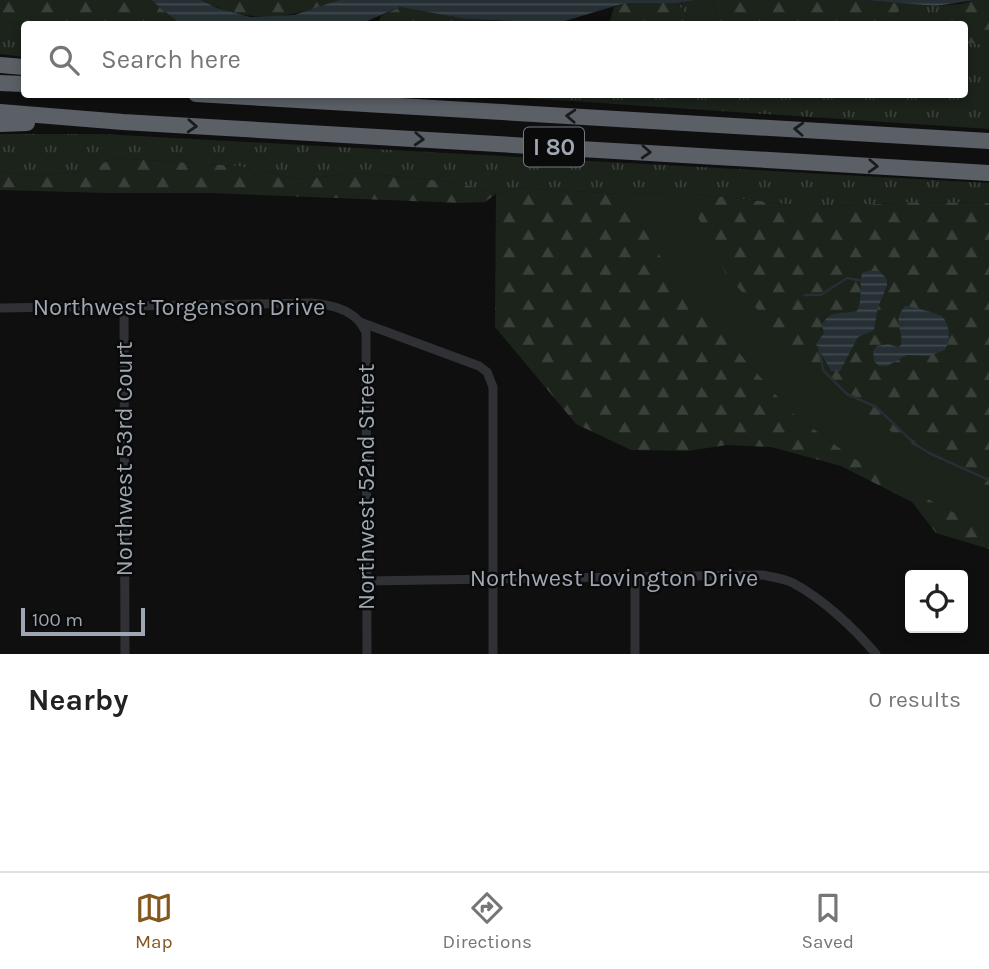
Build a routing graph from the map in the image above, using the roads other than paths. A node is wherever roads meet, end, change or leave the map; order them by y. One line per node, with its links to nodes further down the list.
1 (0, 65): 2 (highway)
2 (21, 67)
3 (0, 83): 4 (highway)
4 (21, 84)
5 (263, 98): 9 (highway, I 80, one-way to 5)
6 (0, 111): 7 (highway, I 80)
7 (123, 122): 8 (highway); 10 (highway, I 80, one-way to 10)
8 (0, 124)
9 (989, 141)
10 (989, 173)
11 (124, 306): 12 (street, Northwest Torgenson Drive); 13 (street, Northwest Torgenson Drive); 17 (street, Northwest 53rd Court)
12 (0, 308)
13 (360, 322): 15 (street, Northwest Torgenson Drive); 16 (street, Northwest 52nd Street)
14 (635, 577): 15 (street, Northwest Lovington Drive); 20 (street); 21 (street, Northwest Lovington Drive)
15 (493, 578): 16 (street, Northwest Lovington Drive); 19 (street)
16 (366, 581): 18 (street, Northwest 52nd Street)
17 (125, 654)
18 (367, 654)
19 (493, 654)
20 (635, 654)
21 (876, 654)

